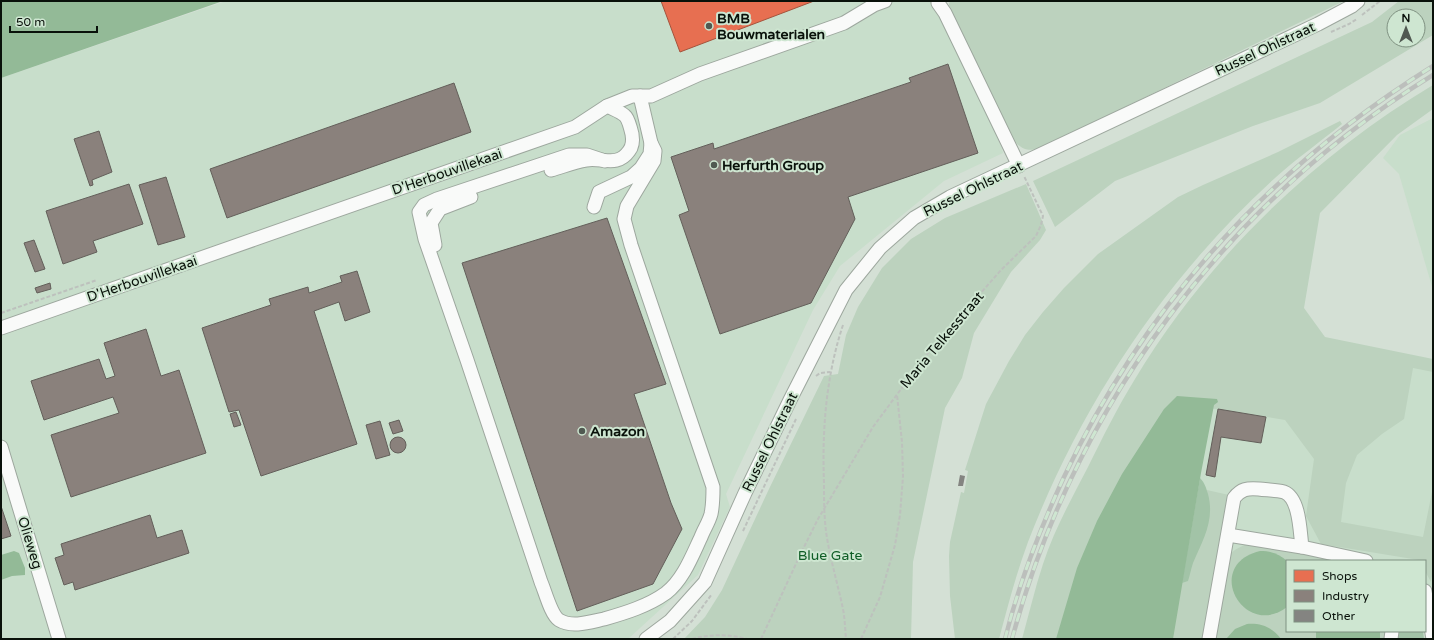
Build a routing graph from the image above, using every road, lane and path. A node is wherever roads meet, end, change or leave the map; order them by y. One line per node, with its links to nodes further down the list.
1 (885, 1): 6 (street, D'Herbouvillekaai)
2 (1358, 1): 9 (street, Russel Ohlstraat)
3 (1380, 1): 5 (path)
4 (935, 2): 9 (street)
5 (1328, 34)
6 (645, 96): 7 (street, D'Herbouvillekaai); 8 (street)
7 (607, 106): 8 (street); 13 (street, D'Herbouvillekaai)
8 (651, 143): 11 (street)
9 (1022, 171): 10 (path); 14 (path, Maria Telkesstraat); 22 (street, Russel Ohlstraat)
10 (1018, 179)
11 (594, 207)
12 (844, 321): 16 (path, Maria Telkesstraat)
13 (1, 328)
14 (897, 395): 16 (path, Maria Telkesstraat); 27 (path)
15 (1, 447): 21 (street, Olieweg)
16 (824, 508): 25 (path, Maria Telkesstraat); 26 (path, Maria Telkesstraat)
17 (1228, 535): 18 (street); 18 (street); 28 (street)
18 (1302, 547): 19 (street)
19 (1361, 560)
20 (1426, 597): 29 (street)
21 (60, 639)
22 (646, 639)
23 (692, 639): 24 (path)
24 (747, 639)
25 (761, 639)
26 (846, 639)
27 (860, 639)
28 (1209, 639)
29 (1433, 639)

